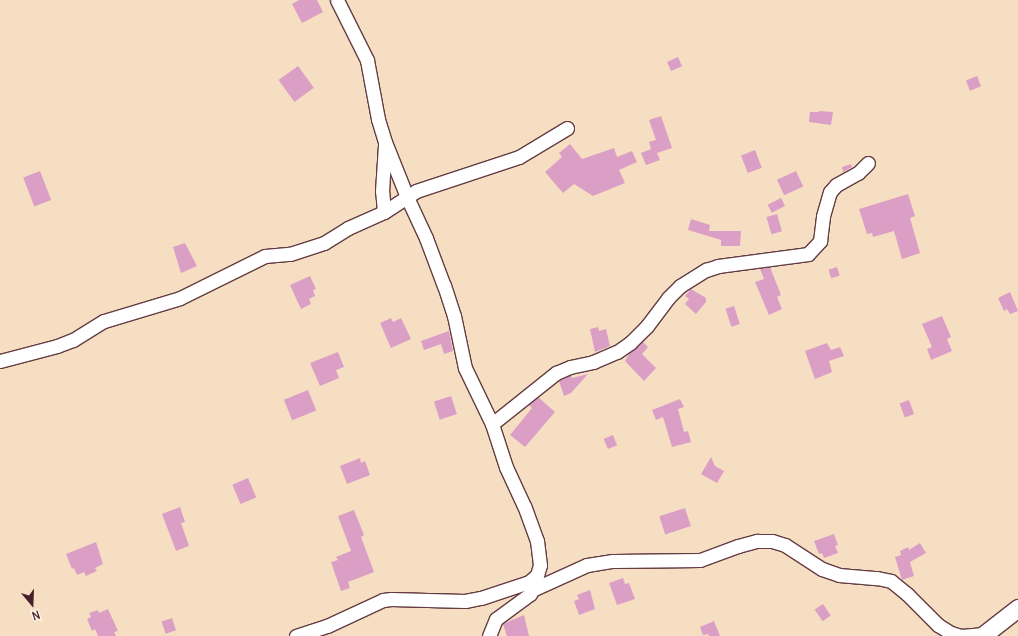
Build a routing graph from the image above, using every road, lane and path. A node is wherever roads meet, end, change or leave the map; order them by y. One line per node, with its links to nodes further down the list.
1 (337, 0): 3 (street)
2 (567, 128): 5 (street)
3 (385, 142): 5 (street); 6 (street)
4 (868, 163): 8 (street)
5 (407, 196): 6 (street); 8 (street)
6 (384, 212): 7 (street)
7 (0, 361)
8 (492, 424): 9 (street)
9 (537, 575): 10 (street); 13 (street)
10 (534, 589): 12 (street); 14 (street)
11 (1018, 608): 12 (street)
12 (983, 635)
13 (296, 636)
14 (489, 636)

